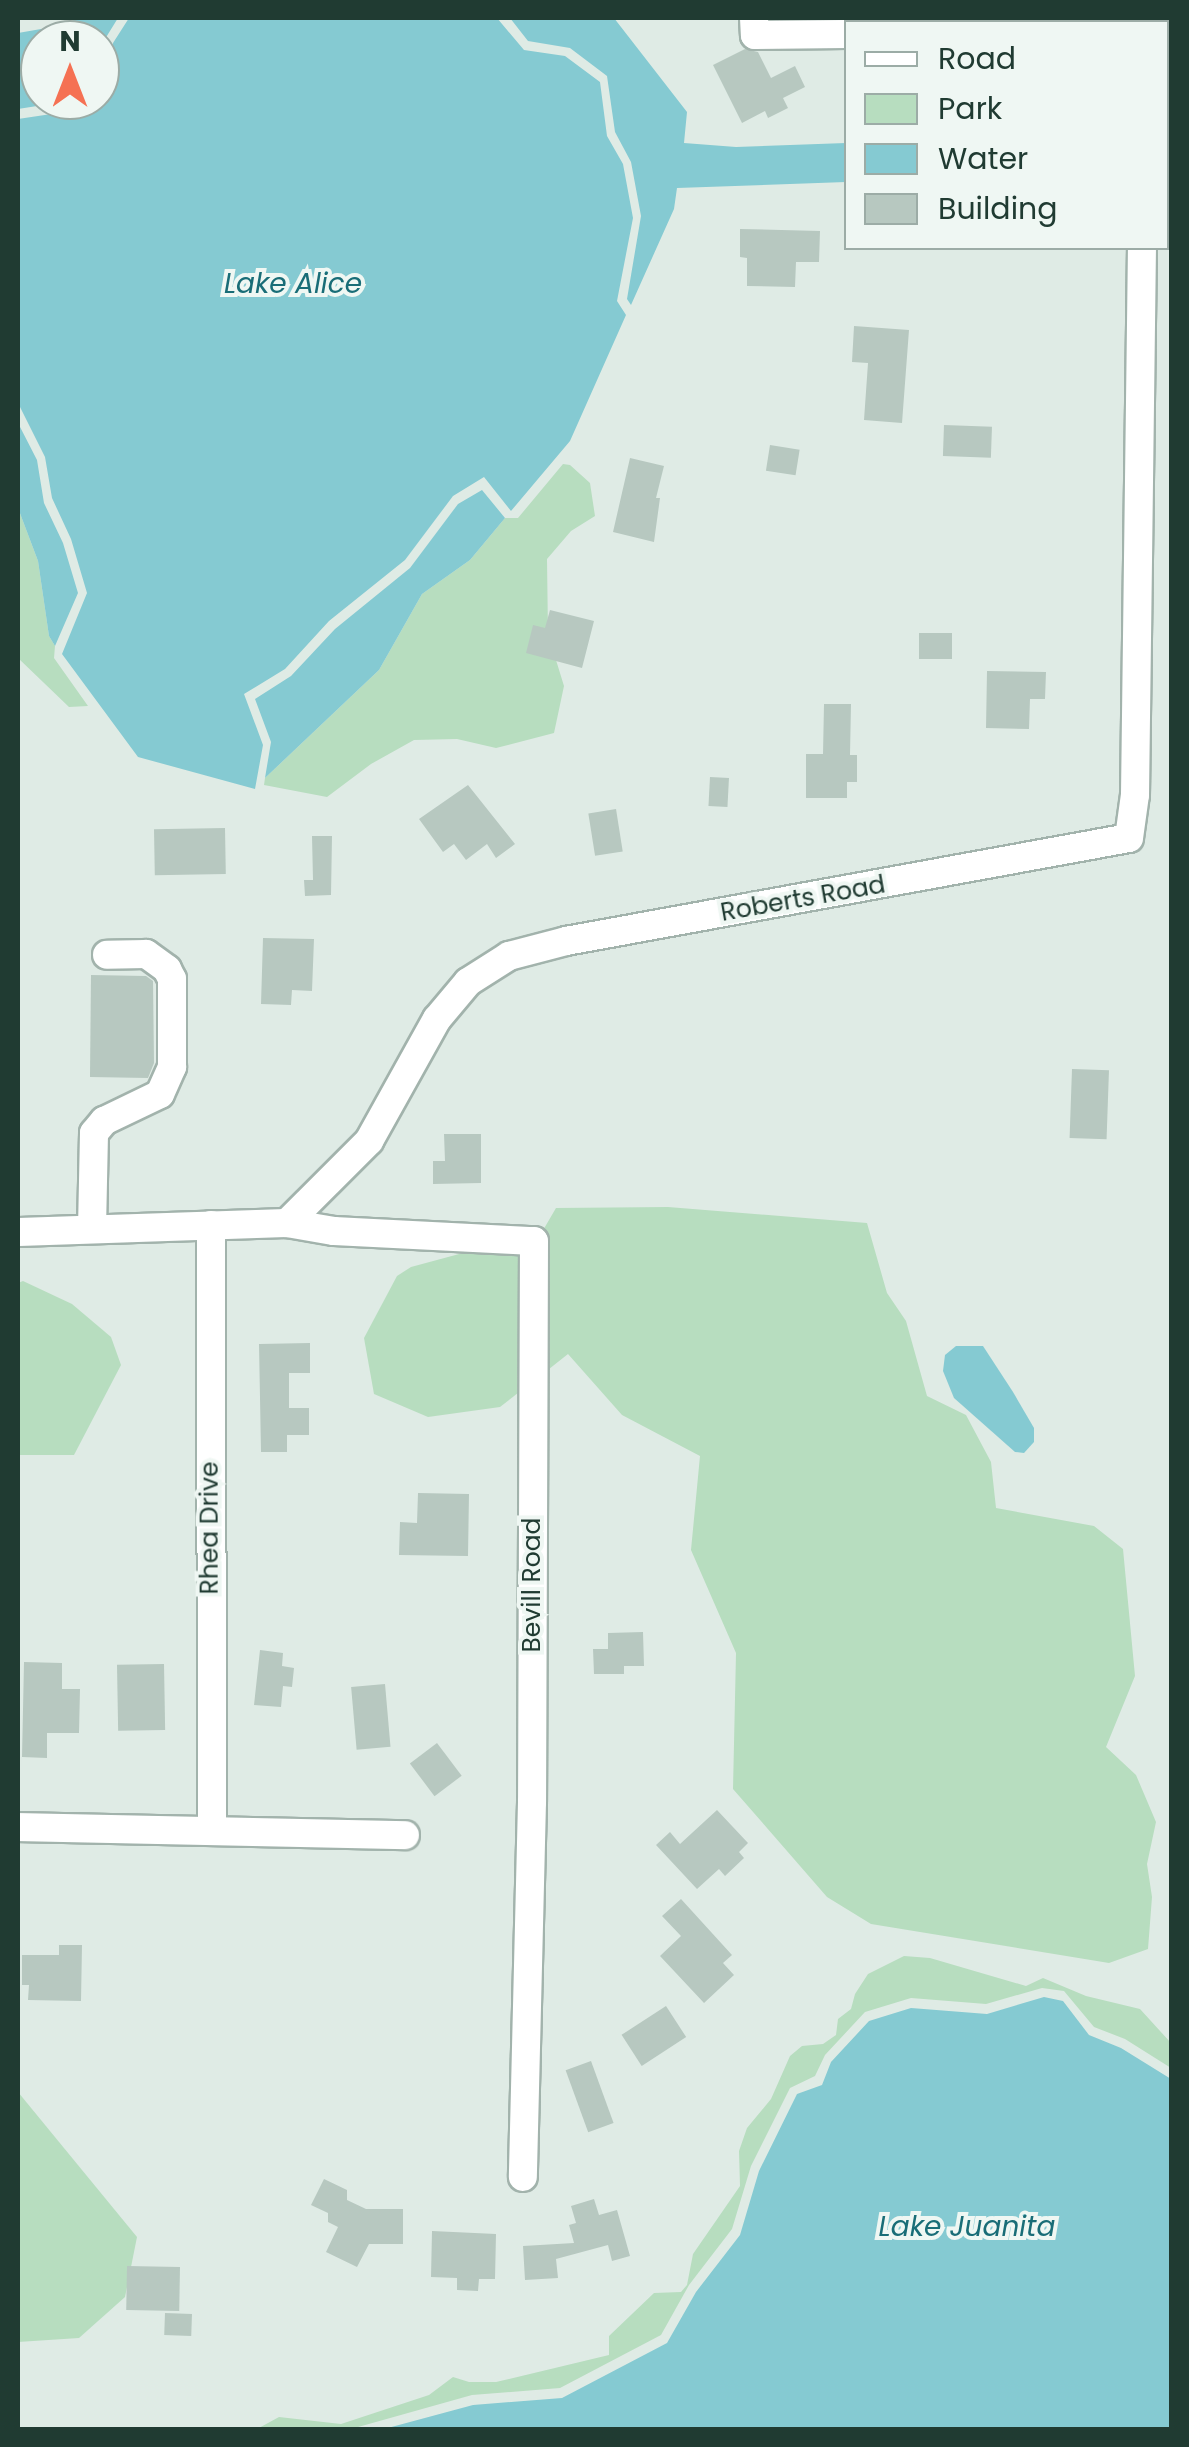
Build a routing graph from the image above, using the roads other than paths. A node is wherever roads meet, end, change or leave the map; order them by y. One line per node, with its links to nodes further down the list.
1 (754, 18): 2 (street)
2 (844, 34)
3 (1142, 250): 5 (street, Roberts Road)
4 (106, 955): 7 (street)
5 (287, 1223): 6 (street); 12 (street, Bevill Road)
6 (211, 1225): 7 (street); 10 (street, Rhea Drive)
7 (92, 1229): 8 (street)
8 (18, 1232)
9 (18, 1826): 10 (street)
10 (212, 1832): 11 (street)
11 (405, 1835)
12 (523, 2177)

